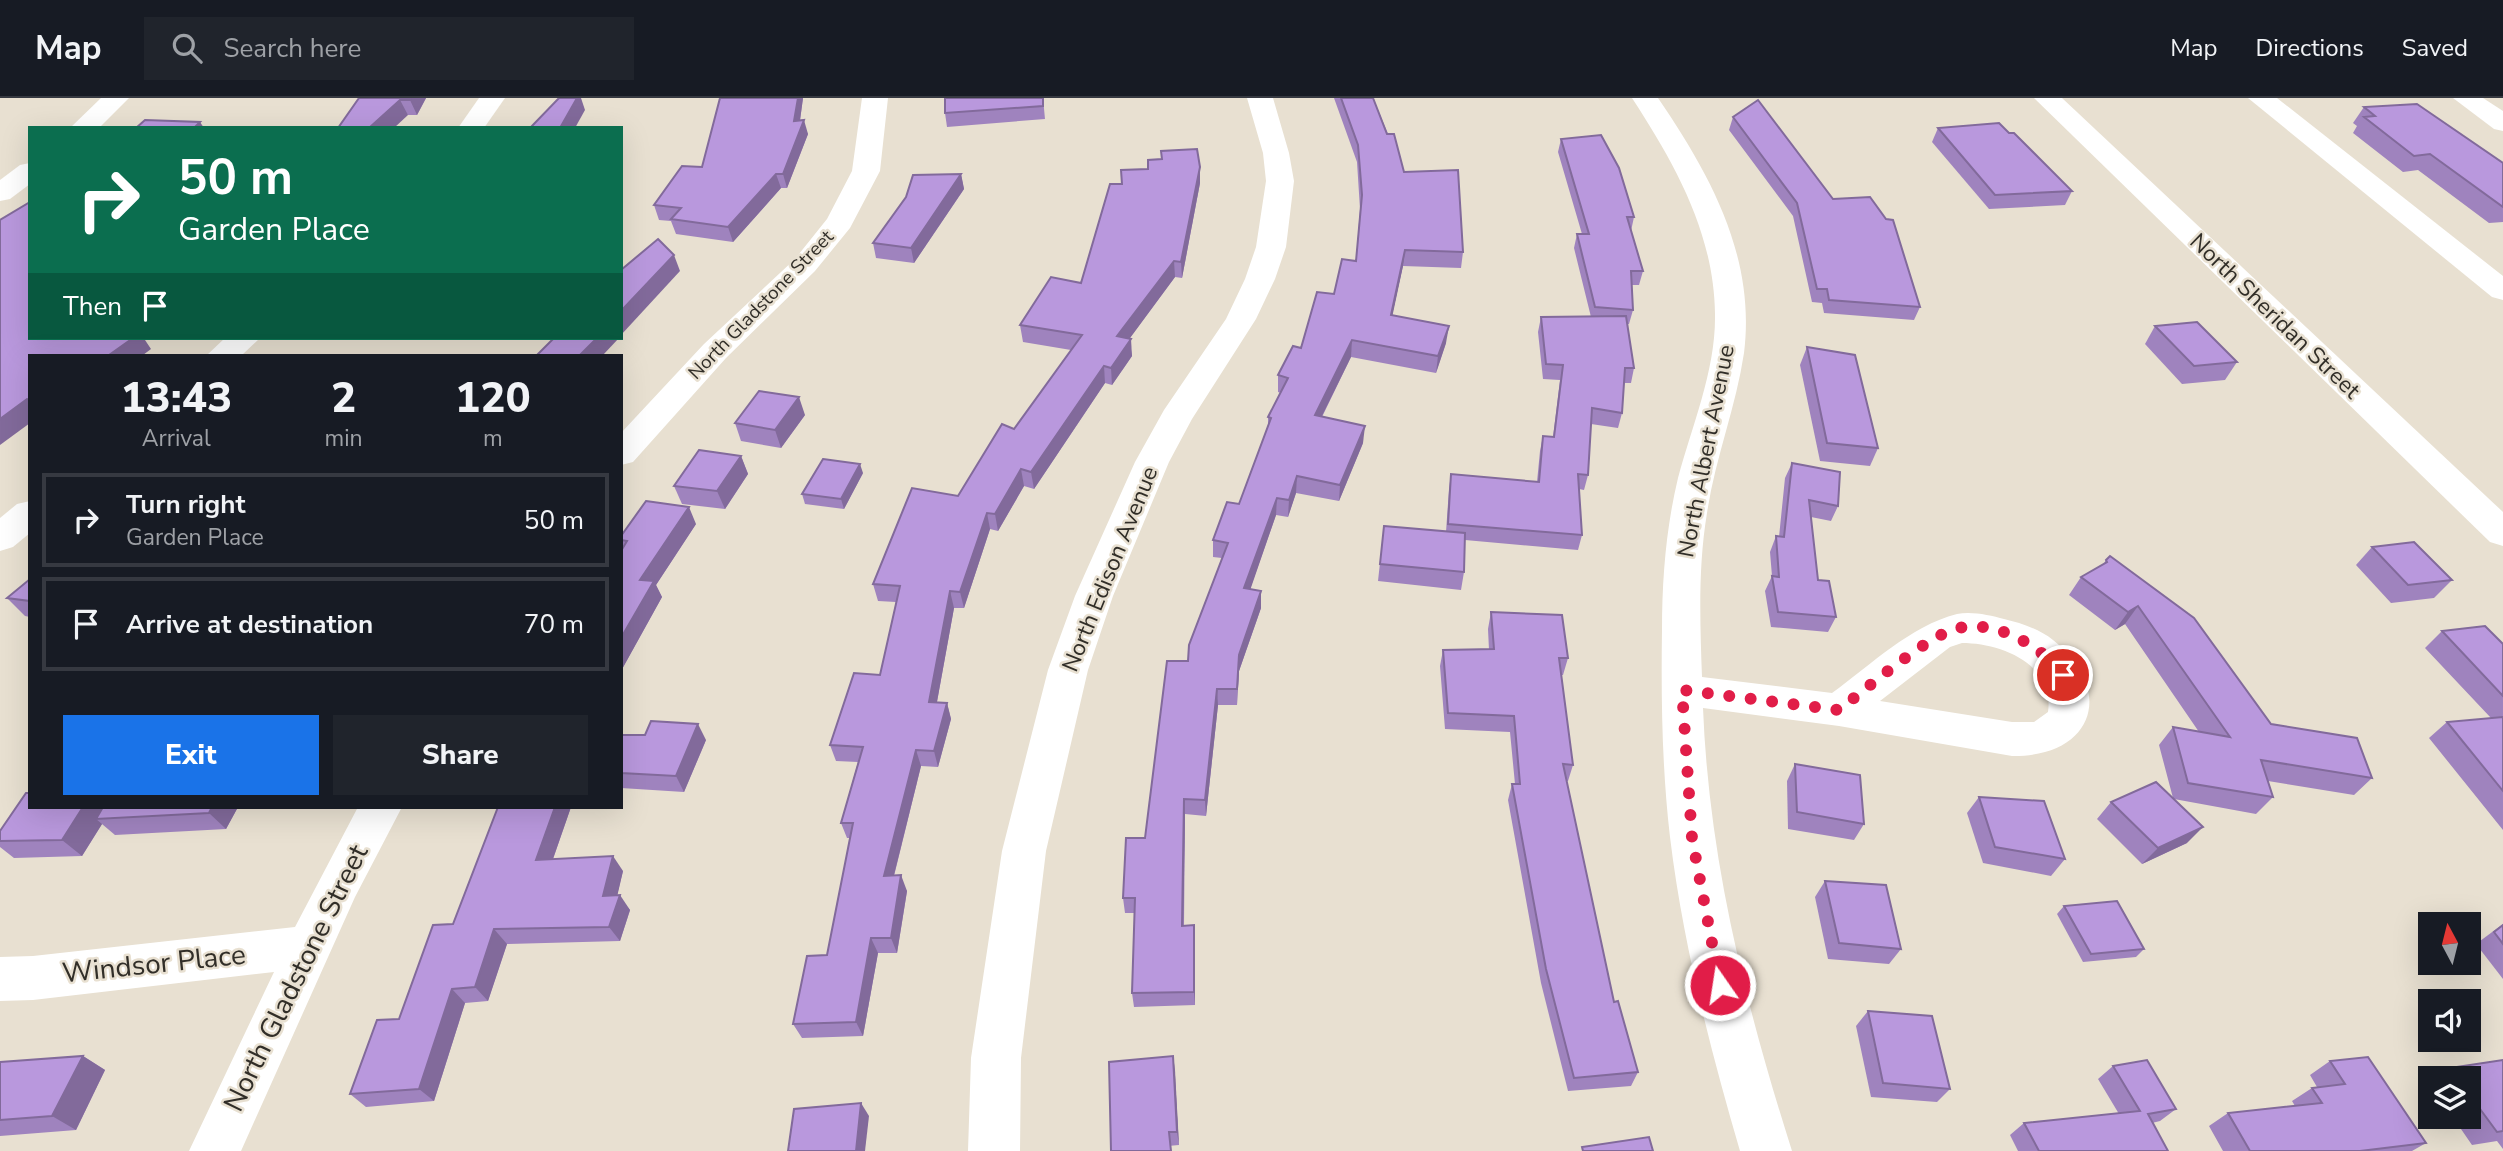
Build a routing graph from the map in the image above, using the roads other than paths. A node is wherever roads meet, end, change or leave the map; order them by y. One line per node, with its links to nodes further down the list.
1 (116, 98): 10 (street)
2 (492, 98): 11 (street)
3 (875, 98): 17 (street, North Gladstone Street)
4 (1260, 98): 27 (street, North Edison Avenue)
5 (1645, 98): 21 (street, North Albert Avenue)
6 (2047, 98): 19 (street, North Sheridan Street)
7 (2260, 98): 14 (street)
8 (2466, 98): 9 (street)
9 (2503, 123)
10 (85, 126)
11 (472, 126)
12 (28, 172): 13 (street)
13 (0, 193)
14 (2503, 291)
15 (242, 340): 16 (street)
16 (224, 354)
17 (623, 452)
18 (28, 515): 20 (street)
19 (2503, 533)
20 (0, 538)
21 (1682, 690): 22 (street); 28 (street, North Albert Avenue)
22 (1839, 710): 22 (street)
23 (379, 809): 24 (street, North Gladstone Street)
24 (308, 947): 25 (street, Windsor Place); 26 (street, North Gladstone Street)
25 (0, 979)
26 (215, 1151)
27 (993, 1151)
28 (1766, 1151)

